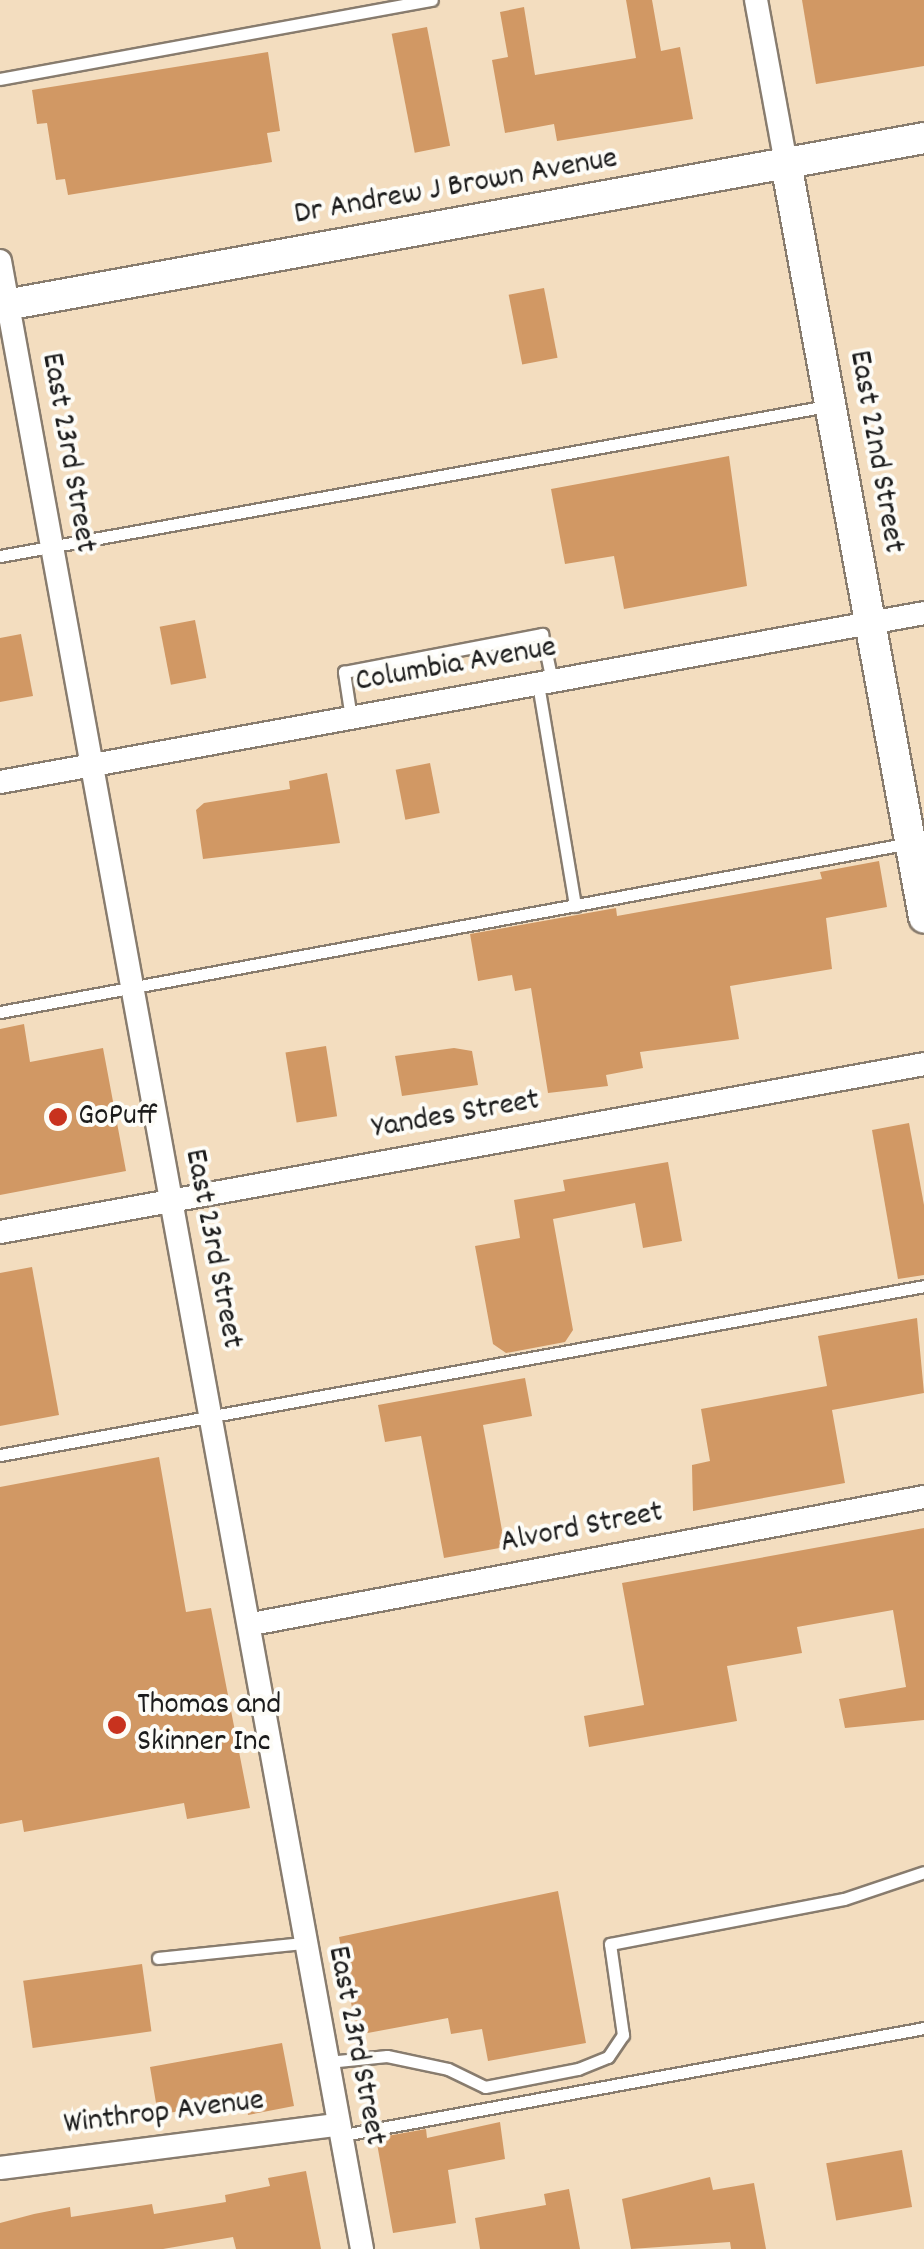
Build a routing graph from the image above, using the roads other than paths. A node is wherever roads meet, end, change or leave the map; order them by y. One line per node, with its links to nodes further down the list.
1 (432, 0): 3 (lane)
2 (756, 0): 5 (street, East 22nd Street)
3 (0, 80)
4 (924, 138): 5 (main road, Dr Andrew J Brown Avenue)
5 (786, 164): 7 (main road, Dr Andrew J Brown Avenue); 8 (main road, East 22nd Street)
6 (0, 261): 7 (street, East 23rd Street)
7 (4, 306): 9 (street, East 23rd Street)
8 (830, 406): 9 (lane); 12 (main road, East 22nd Street)
9 (50, 547): 10 (lane); 15 (street, East 23rd Street)
10 (0, 556)
11 (924, 614): 12 (street, Columbia Avenue)
12 (870, 624): 13 (street, Columbia Avenue); 17 (main road, East 22nd Street)
13 (545, 683): 14 (street, Columbia Avenue); 14 (lane); 18 (lane)
14 (351, 718): 15 (street, Columbia Avenue)
15 (90, 766): 16 (street, Columbia Avenue); 20 (street, East 23rd Street)
16 (0, 782)
17 (917, 842): 18 (lane); 19 (main road, East 22nd Street)
18 (576, 906): 20 (lane)
19 (924, 917)
20 (132, 992): 21 (lane); 23 (street, East 23rd Street)
21 (0, 1012)
22 (924, 1064): 23 (street, Yandes Street)
23 (169, 1202): 24 (street, Yandes Street); 26 (street, East 23rd Street)
24 (0, 1232)
25 (924, 1286): 26 (lane)
26 (211, 1417): 27 (lane); 29 (street, East 23rd Street)
27 (0, 1454)
28 (924, 1497): 29 (street, Alvord Street)
29 (252, 1624): 31 (street, East 23rd Street)
30 (924, 1872): 34 (lane)
31 (302, 1943): 32 (lane); 34 (street, East 23rd Street)
32 (158, 1958)
33 (924, 2028): 35 (lane)
34 (324, 2062): 35 (street, East 23rd Street)
35 (337, 2130): 36 (street, Winthrop Avenue); 37 (street, East 23rd Street)
36 (0, 2168)
37 (362, 2249)

